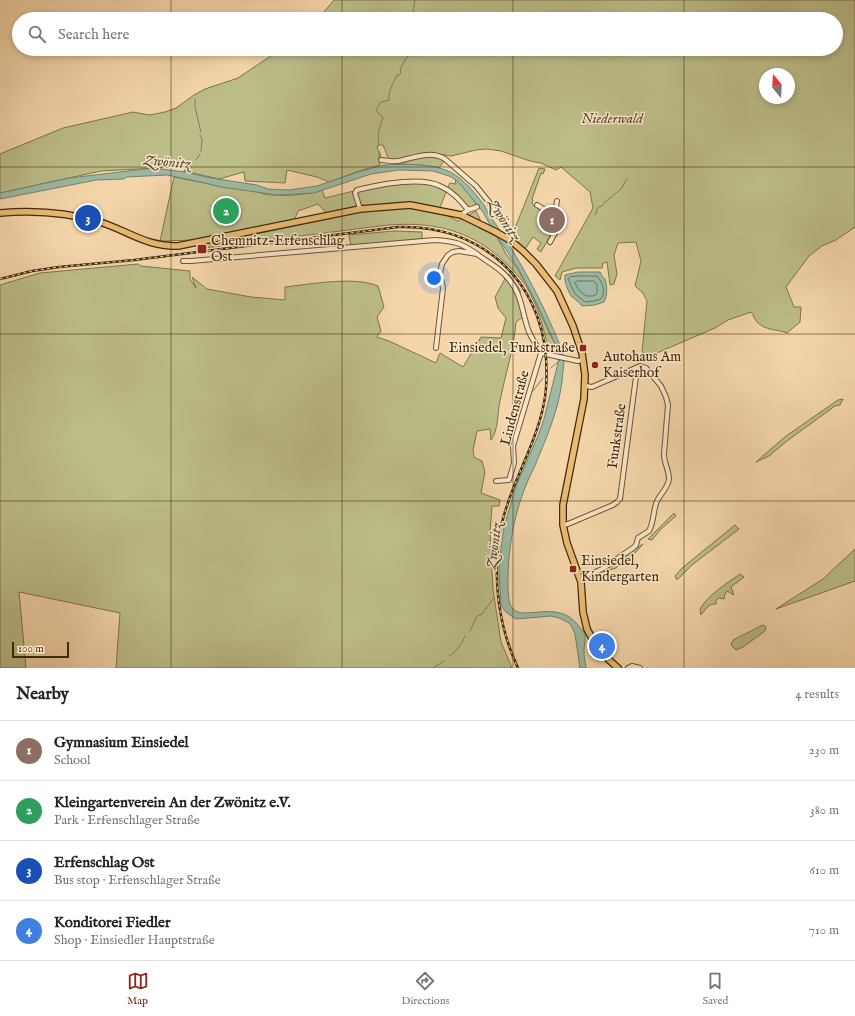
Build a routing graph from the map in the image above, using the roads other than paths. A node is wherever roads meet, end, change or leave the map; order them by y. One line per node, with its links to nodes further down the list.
1 (381, 160): 10 (street)
2 (557, 201): 9 (street)
3 (537, 205): 9 (street)
4 (477, 207): 6 (street)
5 (360, 209): 6 (street); 7 (main road); 8 (main road)
6 (468, 210): 8 (street)
7 (0, 213)
8 (461, 215): 10 (main road)
9 (562, 220): 11 (street)
10 (510, 240): 16 (main road)
11 (550, 242)
12 (477, 254): 13 (street); 14 (street); 15 (street)
13 (183, 261)
14 (436, 348)
15 (541, 353): 16 (street); 19 (street, Lindenstraße)
16 (584, 360): 18 (main road)
17 (637, 369): 18 (street); 20 (street, Funkstraße); 21 (street)
18 (586, 386): 20 (main road)
19 (496, 481)
20 (563, 524): 21 (main road)
21 (580, 580): 22 (main road)
22 (618, 668)
23 (628, 668): 24 (street)
24 (640, 668)

